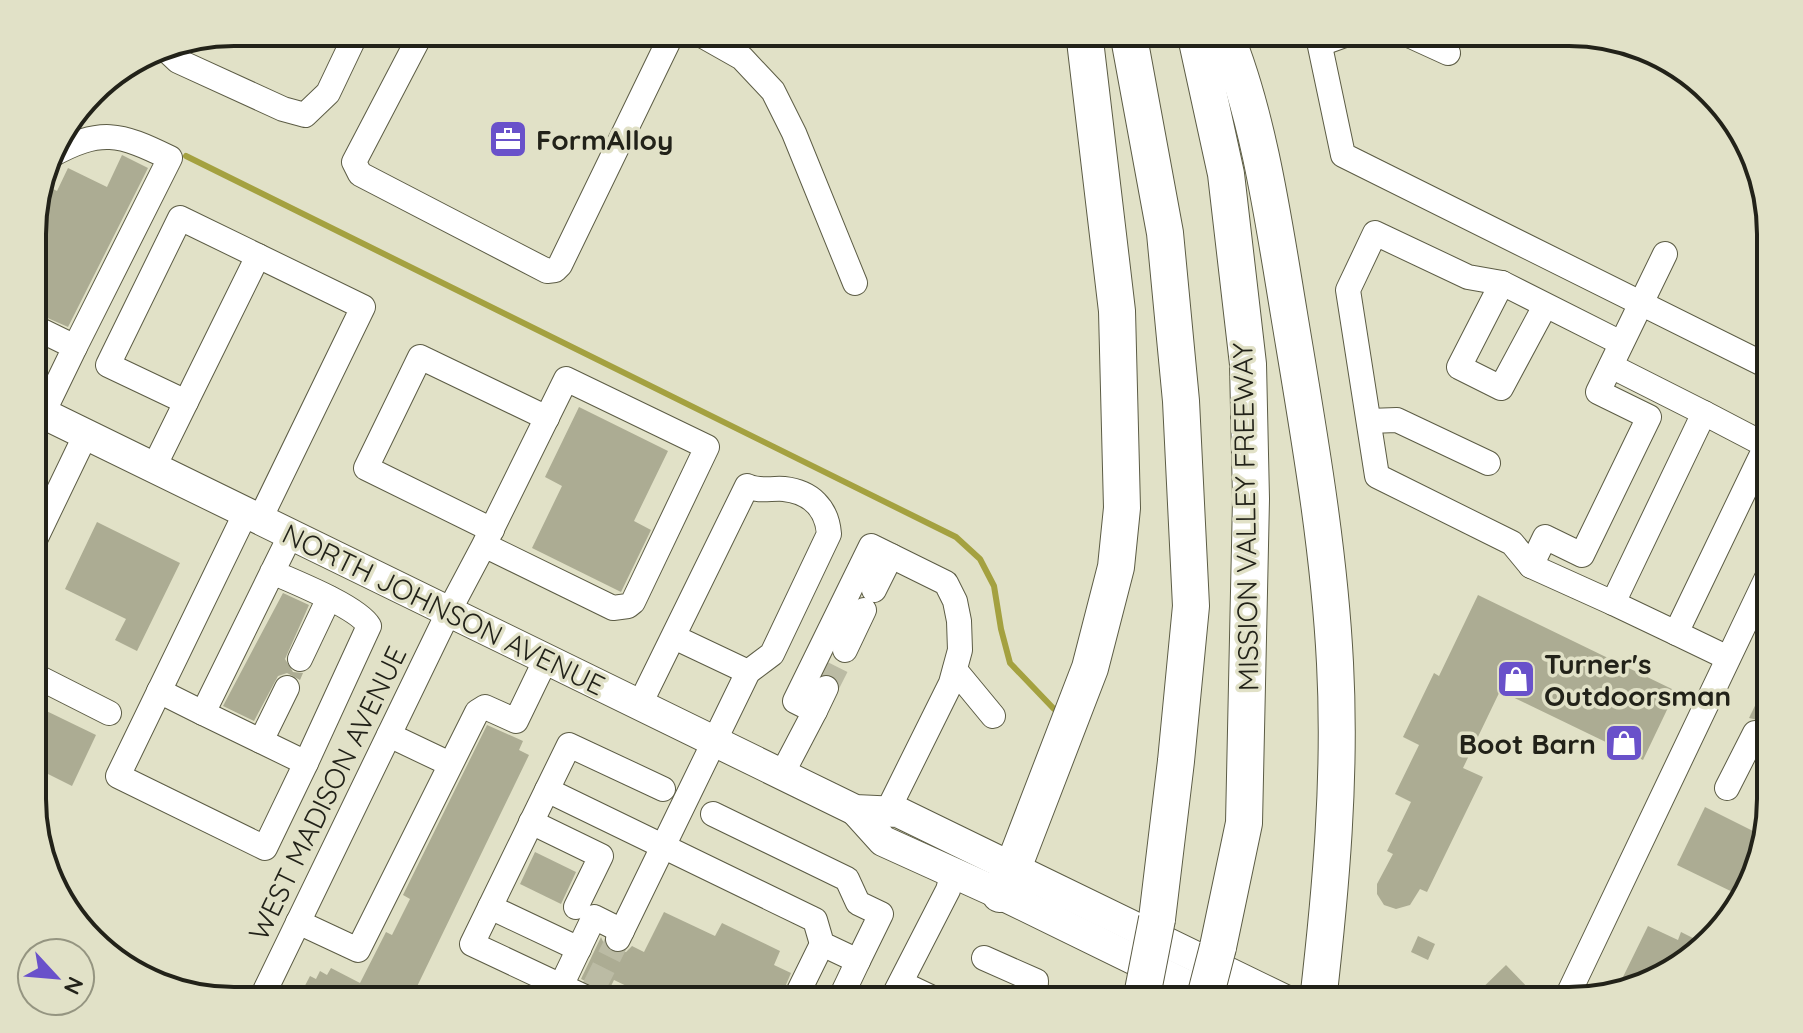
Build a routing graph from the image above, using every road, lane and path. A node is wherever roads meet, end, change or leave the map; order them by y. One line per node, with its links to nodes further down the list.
1 (350, 46): 12 (street)
2 (415, 46): 3 (street)
3 (666, 46)
4 (721, 46): 16 (street)
5 (1086, 46): 80 (highway)
6 (1131, 46): 94 (highway, MISSION VALLEY FREEWAY, bridge)
7 (1198, 46): 96 (highway, MISSION VALLEY FREEWAY, bridge)
8 (1230, 46): 98 (highway)
9 (1320, 46): 18 (street)
10 (1433, 46): 11 (street)
11 (1448, 53)
12 (173, 56)
13 (68, 146): 22 (street)
14 (1665, 254): 18 (street)
15 (258, 256): 26 (street); 26 (street); 36 (street)
16 (855, 283)
17 (1502, 283): 19 (street); 19 (street); 30 (street)
18 (1640, 304): 21 (street); 23 (street)
19 (1545, 306): 21 (street)
20 (46, 333): 22 (street)
21 (1621, 343): 24 (street)
22 (75, 347): 25 (street)
23 (1757, 361)
24 (1611, 366): 27 (street); 41 (street)
25 (46, 397)
26 (186, 402): 34 (street)
27 (1704, 413): 32 (street); 45 (street)
28 (46, 415): 31 (main road, NORTH JOHNSON AVENUE)
29 (547, 418): 39 (street, WEST MADISON AVENUE); 39 (street); 39 (street, WEST MADISON AVENUE)
30 (1369, 421): 33 (street); 41 (street)
31 (86, 434): 34 (main road, NORTH JOHNSON AVENUE); 37 (street)
32 (1757, 441)
33 (1488, 463)
34 (154, 467): 36 (main road, NORTH JOHNSON AVENUE)
35 (1757, 469): 47 (street)
36 (253, 516): 38 (main road, NORTH JOHNSON AVENUE); 58 (street)
37 (46, 517)
38 (291, 534): 42 (street); 46 (main road, NORTH JOHNSON AVENUE)
39 (488, 537): 46 (street, WEST MADISON AVENUE)
40 (891, 556): 49 (street); 53 (street); 60 (street)
41 (1531, 566): 45 (street)
42 (272, 572): 43 (street); 62 (street)
43 (329, 598): 51 (street); 68 (street)
44 (1757, 598): 50 (street)
45 (1613, 603): 47 (street)
46 (449, 611): 52 (main road, NORTH JOHNSON AVENUE); 65 (street, WEST MADISON AVENUE)
47 (1676, 633): 50 (street)
48 (674, 637): 54 (street); 54 (street); 59 (street)
49 (845, 650)
50 (1728, 658): 99 (street)
51 (300, 659)
52 (546, 659): 59 (main road, NORTH JOHNSON AVENUE); 69 (street)
53 (955, 670): 63 (street); 75 (street)
54 (748, 672): 66 (street)
55 (46, 681): 61 (street)
56 (287, 688): 67 (street)
57 (826, 688): 60 (street)
58 (159, 691): 62 (street); 68 (street)
59 (640, 704): 66 (main road, NORTH JOHNSON AVENUE)
60 (815, 711): 70 (street)
61 (109, 713)
62 (203, 713): 67 (street)
63 (993, 716)
64 (1757, 734): 71 (street)
65 (389, 735): 69 (street); 83 (street, WEST MADISON AVENUE)
66 (714, 740): 70 (main road, NORTH JOHNSON AVENUE); 78 (street)
67 (261, 741): 68 (street)
68 (306, 763)
69 (450, 764): 83 (street)
70 (782, 774): 74 (main road, NORTH JOHNSON AVENUE)
71 (1727, 788)
72 (663, 789): 73 (street)
73 (547, 790): 77 (street); 78 (street)
74 (855, 810): 75 (main road, NORTH JOHNSON AVENUE); 79 (main road, NORTH JOHNSON AVENUE)
75 (887, 812): 80 (main road, NORTH JOHNSON AVENUE)
76 (713, 814): 87 (street)
77 (531, 822): 81 (street); 82 (street)
78 (663, 846): 84 (street); 85 (street)
79 (953, 873): 80 (main road, NORTH JOHNSON AVENUE); 92 (street)
80 (1006, 880): 95 (main road, NORTH JOHNSON AVENUE); 97 (main road, NORTH JOHNSON AVENUE)
81 (490, 907): 85 (street); 88 (street)
82 (576, 907)
83 (298, 922): 89 (street, WEST MADISON AVENUE)
84 (822, 944): 87 (street); 90 (street)
85 (579, 949): 88 (street)
86 (984, 958): 93 (street)
87 (858, 961): 91 (street)
88 (561, 986)
89 (267, 987)
90 (801, 987)
91 (846, 987)
92 (899, 987)
93 (1036, 987)
94 (1144, 987)
95 (1194, 987)
96 (1208, 987)
97 (1254, 987)
98 (1319, 987)
99 (1572, 987)

